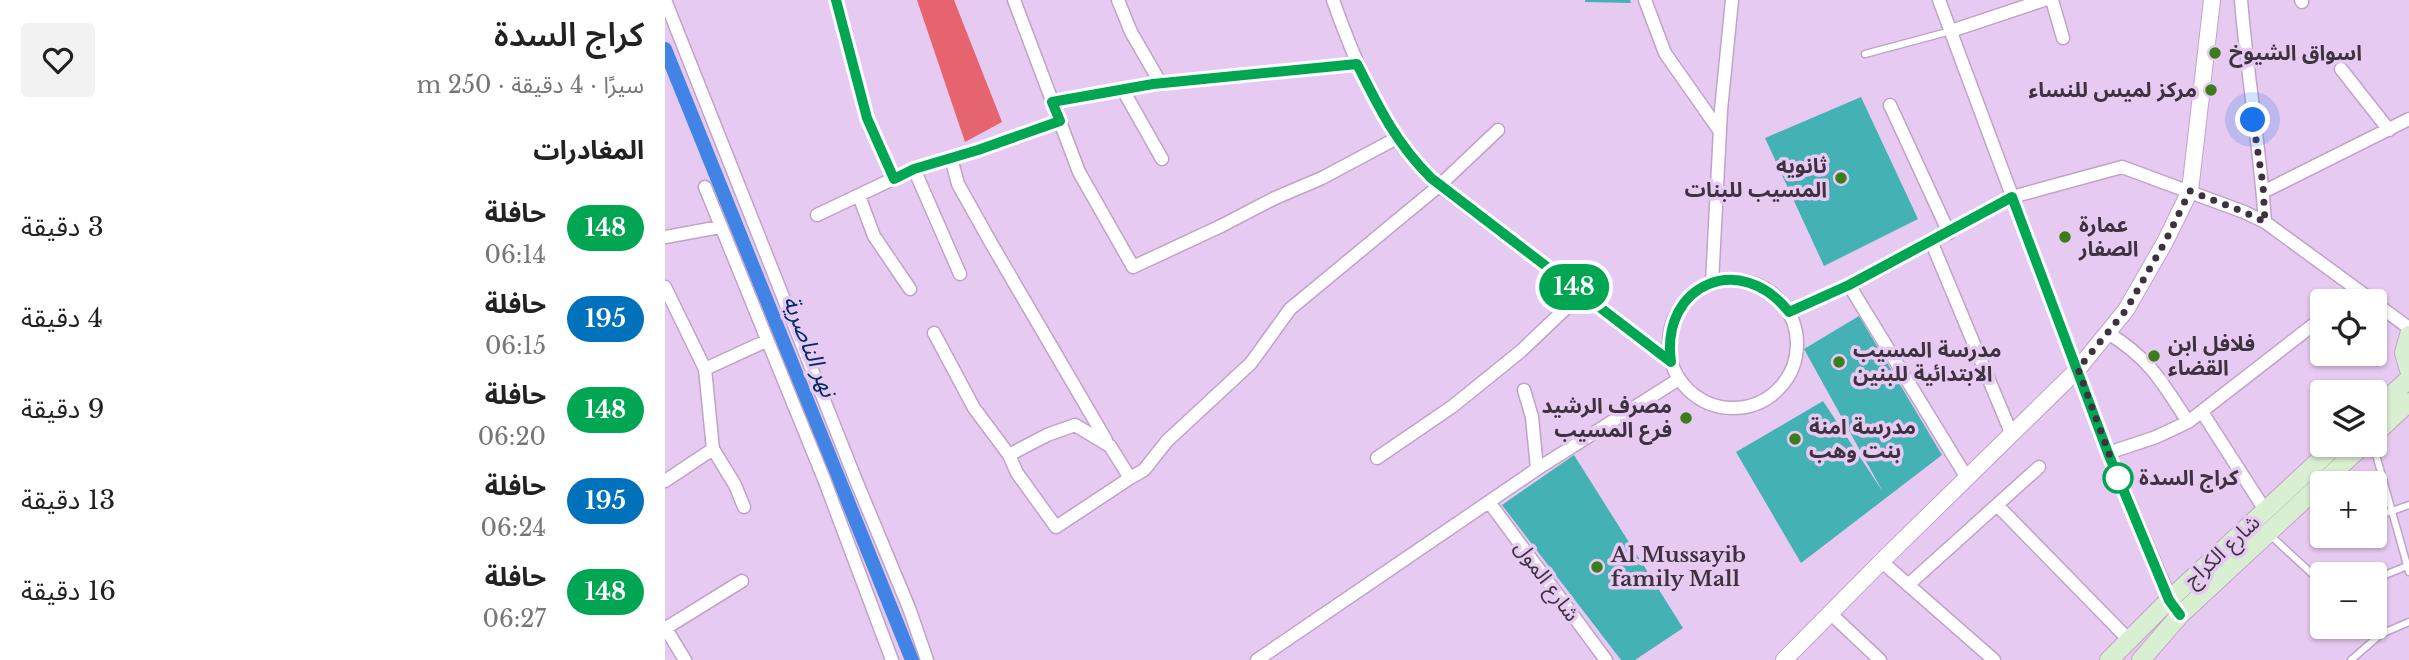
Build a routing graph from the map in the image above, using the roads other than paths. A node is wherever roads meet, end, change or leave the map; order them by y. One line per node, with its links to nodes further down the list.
1 (665, 0): 110 (street)
2 (836, 0): 31 (street)
3 (1014, 0): 20 (street)
4 (1118, 0): 18 (street)
5 (1333, 0): 16 (street)
6 (1645, 0): 25 (street)
7 (1732, 0): 25 (street)
8 (1940, 0): 13 (street)
9 (2045, 0): 13 (street)
10 (2052, 0): 14 (street)
11 (2212, 0): 34 (street)
12 (2241, 0): 35 (street)
13 (1951, 31): 15 (lane); 37 (street)
14 (2063, 38)
15 (1865, 54)
16 (1357, 64): 18 (street); 27 (street)
17 (2341, 69): 26 (street)
18 (1161, 84): 19 (street)
19 (1123, 90): 20 (street); 29 (street)
20 (1052, 102): 23 (street)
21 (1890, 105): 41 (street)
22 (2409, 120): 26 (street)
23 (1060, 121): 27 (street); 28 (street)
24 (1498, 130): 32 (street)
25 (1720, 130): 45 (street)
26 (2389, 130): 35 (street)
27 (1397, 138): 32 (street)
28 (951, 158): 30 (street); 72 (street)
29 (1162, 159)
30 (914, 169): 31 (street); 44 (street)
31 (894, 179): 36 (street)
32 (1440, 186): 50 (street); 83 (street)
33 (705, 187): 40 (street)
34 (2190, 191): 37 (street); 39 (street); 55 (street)
35 (2263, 192): 39 (street)
36 (859, 196): 38 (street); 48 (street)
37 (2012, 197): 41 (street); 61 (street)
38 (817, 215)
39 (2265, 222): 49 (street)
40 (720, 227): 42 (street); 58 (street)
41 (1949, 233): 43 (street)
42 (665, 237)
43 (1931, 241): 46 (street); 71 (street)
44 (960, 274)
45 (1712, 283): 51 (street); 59 (street)
46 (1849, 285): 51 (street); 84 (street)
47 (665, 287): 60 (street)
48 (910, 289)
49 (2357, 289)
50 (1582, 293): 59 (street); 79 (street)
51 (1789, 312): 63 (street)
52 (2387, 312): 54 (street)
53 (2310, 327): 68 (street)
54 (2409, 328)
55 (2108, 333): 61 (street); 69 (street)
56 (934, 334): 75 (street)
57 (2409, 335): 62 (main road)
58 (767, 341): 60 (street); 109 (street)
59 (1671, 362): 63 (street)
60 (705, 369): 73 (street)
61 (2078, 369): 71 (street); 74 (street)
62 (2409, 370)
63 (1679, 379): 81 (street)
64 (2409, 379): 66 (main road)
65 (1524, 390): 81 (street)
66 (2387, 399)
67 (2409, 402): 70 (main road)
68 (2202, 412): 69 (street); 91 (street)
69 (2188, 422): 74 (street)
70 (2387, 423)
71 (2012, 435): 84 (street)
72 (1110, 446): 75 (street); 83 (street)
73 (713, 449): 85 (street); 90 (street)
74 (2108, 453): 101 (street)
75 (1009, 455): 83 (street)
76 (2323, 457): 91 (main road, شارع الكراج)
77 (2352, 457): 82 (main road, شارع الكراج)
78 (2377, 457): 92 (lane)
79 (1377, 458)
80 (2039, 467): 88 (street)
81 (1537, 469): 87 (street)
82 (2338, 471)
83 (1130, 478)
84 (1968, 478): 95 (street)
85 (665, 481)
86 (2310, 498): 94 (main road, شارع الكراج)
87 (1489, 502): 111 (street); 112 (street, شارع المول)
88 (1997, 505): 100 (street); 106 (street)
89 (2409, 505): 92 (lane)
90 (744, 507)
91 (2266, 510): 101 (main road, شارع الكراج)
92 (2391, 512): 93 (lane); 96 (lane)
93 (2387, 513)
94 (2268, 534): 97 (lane); 103 (main road, شارع الكراج)
95 (1881, 561): 100 (street); 102 (street)
96 (2408, 569): 98 (lane)
97 (2310, 572)
98 (2387, 575)
99 (742, 580): 105 (street)
100 (1908, 585): 115 (street)
101 (2169, 600): 103 (street); 106 (main road, شارع الكراج)
102 (1830, 613): 113 (street); 114 (street)
103 (2180, 615): 107 (main road, شارع الكراج)
104 (2409, 622): 117 (lane)
105 (666, 627): 108 (street)
106 (2129, 640): 116 (main road, شارع الكراج)
107 (2146, 658)
108 (685, 660)
109 (892, 660)
110 (927, 660)
111 (1257, 660)
112 (1606, 660)
113 (1784, 660)
114 (1880, 660)
115 (1994, 660)
116 (2109, 660)
117 (2351, 660)

